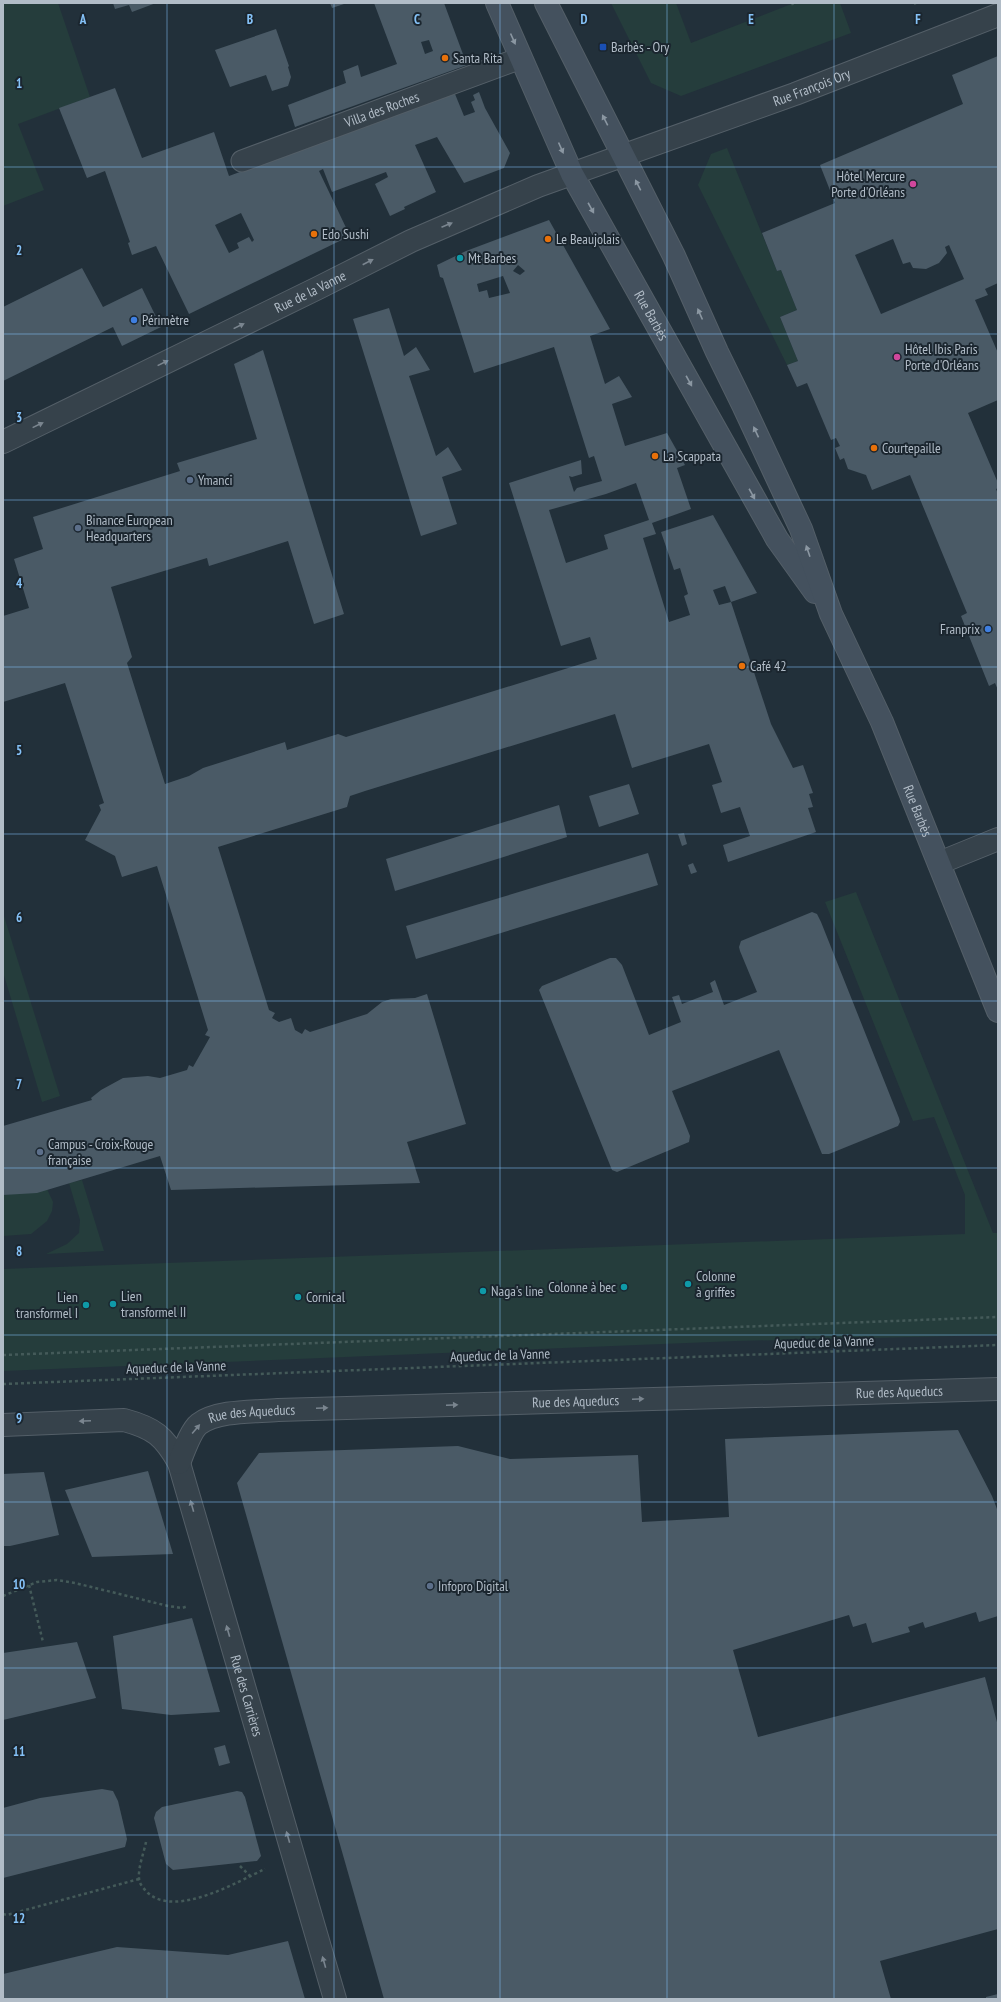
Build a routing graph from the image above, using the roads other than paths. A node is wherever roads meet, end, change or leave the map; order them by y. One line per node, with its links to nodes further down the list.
1 (497, 3): 4 (main road, Rue Barbès, one-way to 4)
2 (546, 3): 5 (main road, Rue Barbès, one-way to 2)
3 (998, 15): 5 (street, Rue François Ory)
4 (521, 58): 6 (lane, Villa des Roches); 7 (main road, Rue Barbès, one-way to 7)
5 (623, 155): 7 (street, Rue de la Vanne); 9 (main road, Rue Barbès, one-way to 5)
6 (242, 160)
7 (572, 174): 8 (street, Rue de la Vanne, one-way to 7); 9 (main road, Rue Barbès, one-way to 9)
8 (3, 442)
9 (831, 614): 11 (main road, Rue Barbès)
10 (998, 839): 11 (street)
11 (940, 863): 12 (main road, Rue Barbès)
12 (998, 1011)
13 (998, 1388): 15 (street, Rue des Aqueducs, one-way to 13)
14 (3, 1425): 15 (street, Rue des Carrières, one-way to 14)
15 (179, 1463): 16 (street, Rue des Carrières, one-way to 15)
16 (335, 1999)

